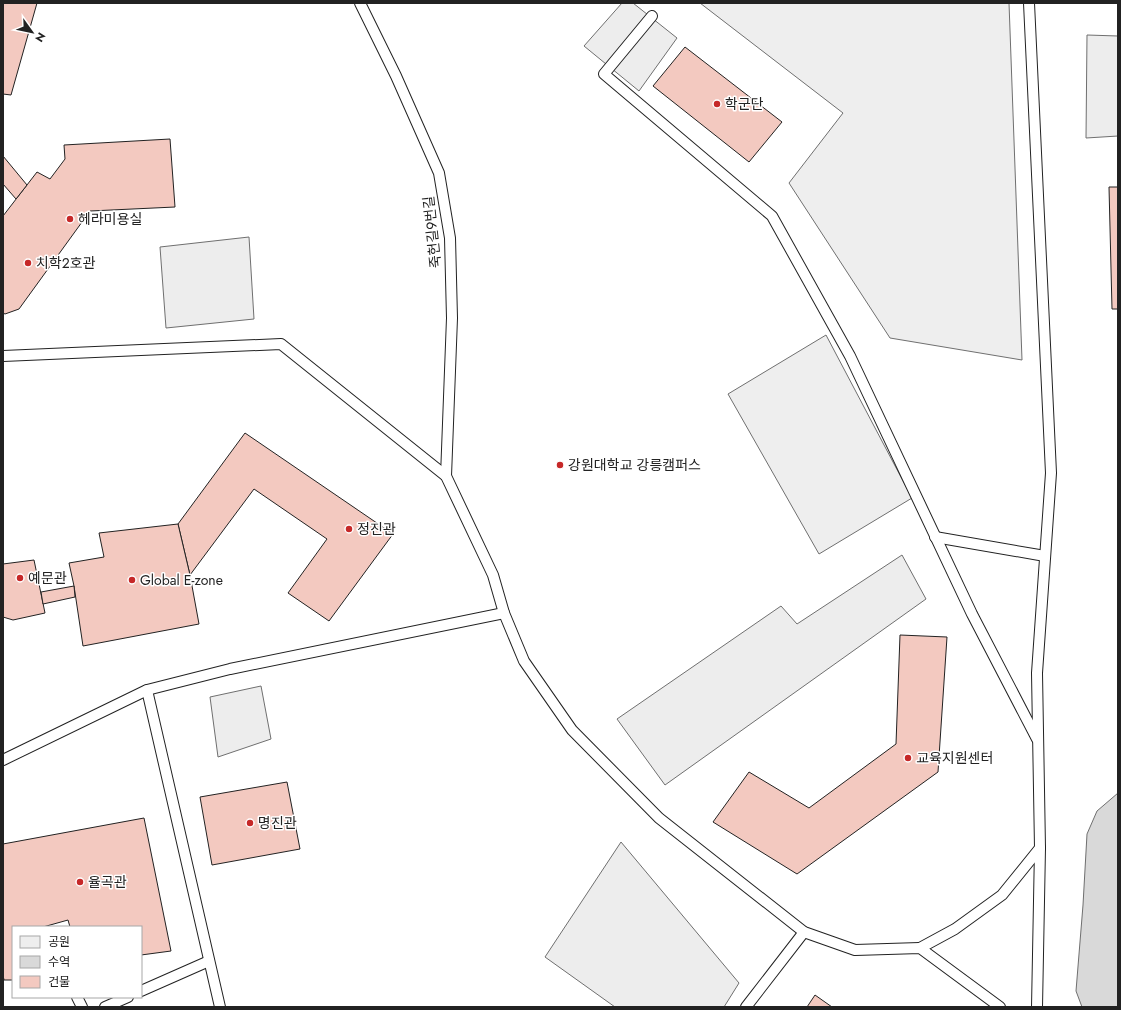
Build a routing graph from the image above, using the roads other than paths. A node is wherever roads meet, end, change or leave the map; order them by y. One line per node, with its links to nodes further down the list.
1 (360, 3): 5 (lane, 죽헌길9번길)
2 (1029, 3): 7 (lane)
3 (652, 16): 6 (lane)
4 (3, 356): 5 (lane)
5 (446, 476): 8 (lane)
6 (935, 537): 7 (lane); 10 (lane)
7 (1045, 556): 10 (lane)
8 (504, 613): 9 (lane); 13 (lane)
9 (147, 690): 11 (lane); 15 (lane)
10 (1038, 741): 12 (lane)
11 (3, 760)
12 (1040, 848): 14 (lane); 24 (lane)
13 (804, 932): 14 (lane); 22 (lane)
14 (920, 948): 23 (lane)
15 (209, 962): 16 (lane); 21 (lane)
16 (142, 991)
17 (78, 998): 19 (lane)
18 (126, 998): 20 (lane)
19 (82, 1007)
20 (105, 1007)
21 (220, 1007)
22 (746, 1007)
23 (1000, 1007)
24 (1037, 1007)

